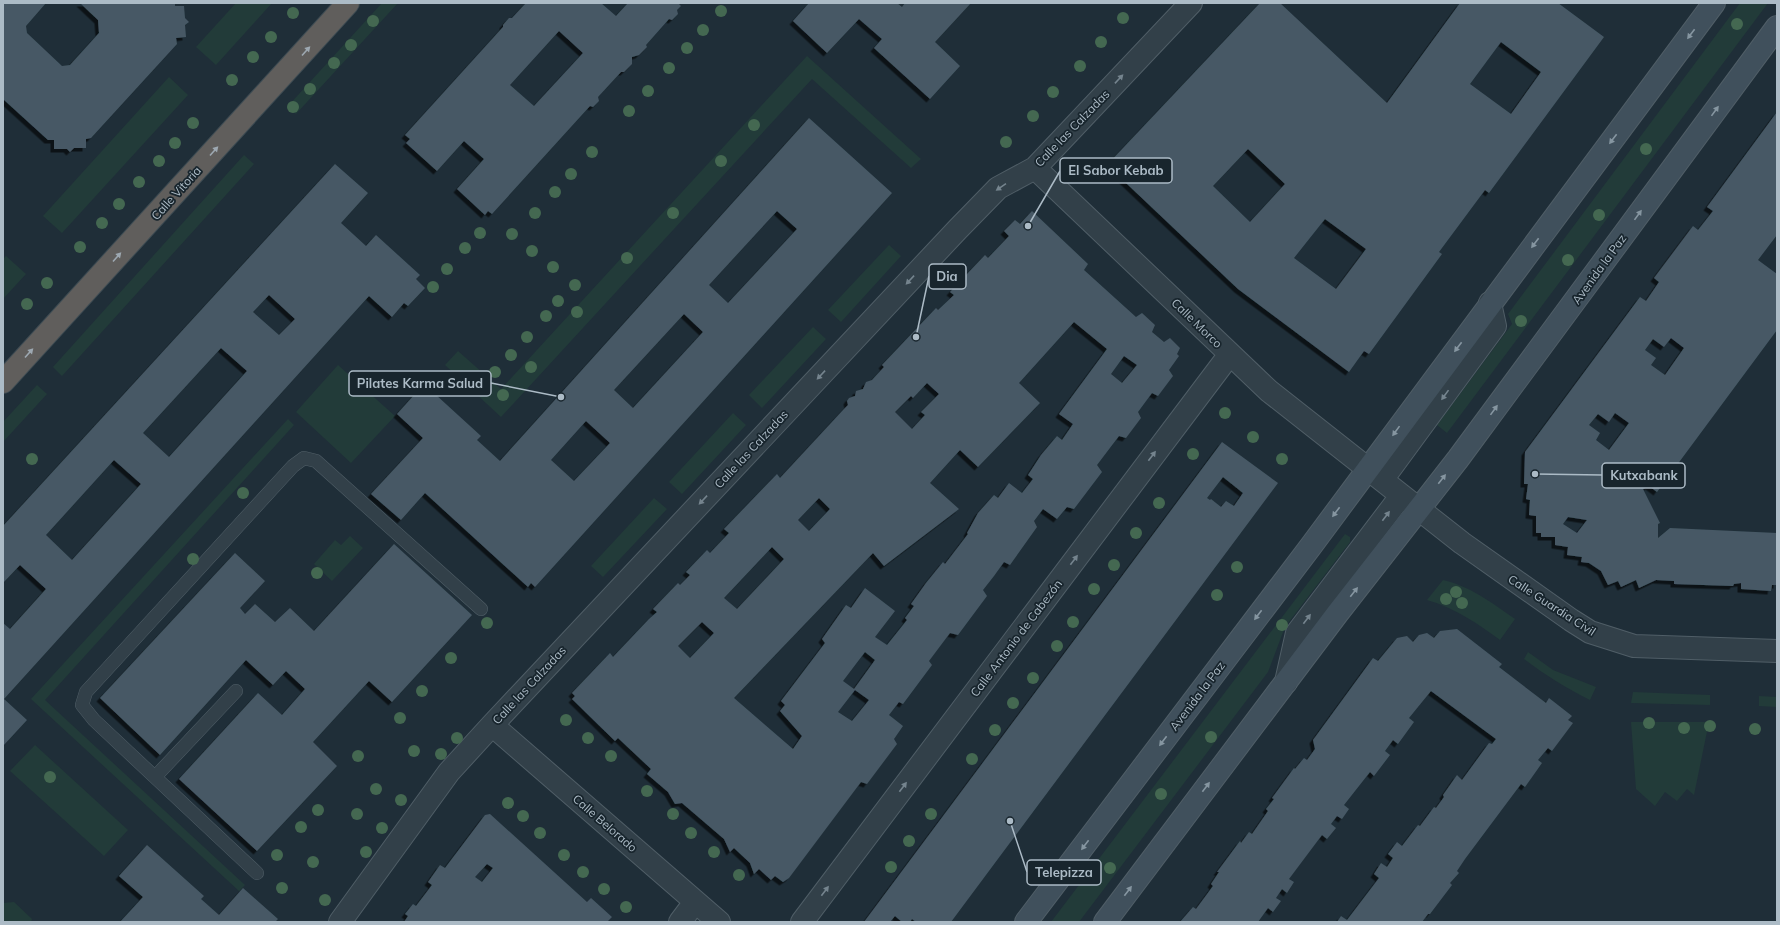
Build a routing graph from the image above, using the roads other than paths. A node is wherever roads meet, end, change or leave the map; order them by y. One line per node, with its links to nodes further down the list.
1 (348, 3): 7 (highway, Calle Vitoria, one-way to 1)
2 (1191, 3): 5 (street, Calle las Calzadas, one-way to 2)
3 (1714, 3): 8 (main road, Avenida la Paz, one-way to 8)
4 (1777, 27): 10 (main road, Avenida la Paz, one-way to 4)
5 (1035, 168): 6 (street, Calle Morco); 15 (street, Calle las Calzadas, one-way to 15)
6 (1230, 354): 8 (street, Calle Morco); 22 (street, Calle Antonio de Cabezón, one-way to 6)
7 (3, 382)
8 (1375, 475): 9 (street); 23 (main road, Avenida la Paz, one-way to 23)
9 (1401, 496): 10 (street); 13 (street, Avenida la Paz, one-way to 9)
10 (1418, 509): 12 (street, Calle Guardia Civil); 13 (main road, Avenida la Paz, one-way to 10)
11 (481, 609): 16 (lane)
12 (1777, 651)
13 (1286, 682): 24 (main road, Avenida la Paz, one-way to 13)
14 (236, 691): 16 (lane)
15 (492, 725): 18 (street, Calle Belorado); 19 (street, Calle las Calzadas)
16 (155, 778): 17 (lane)
17 (256, 873)
18 (695, 902): 20 (street); 21 (street, Calle Belorado)
19 (340, 922)
20 (680, 922)
21 (719, 922)
22 (802, 922)
23 (1026, 922)
24 (1105, 922)

